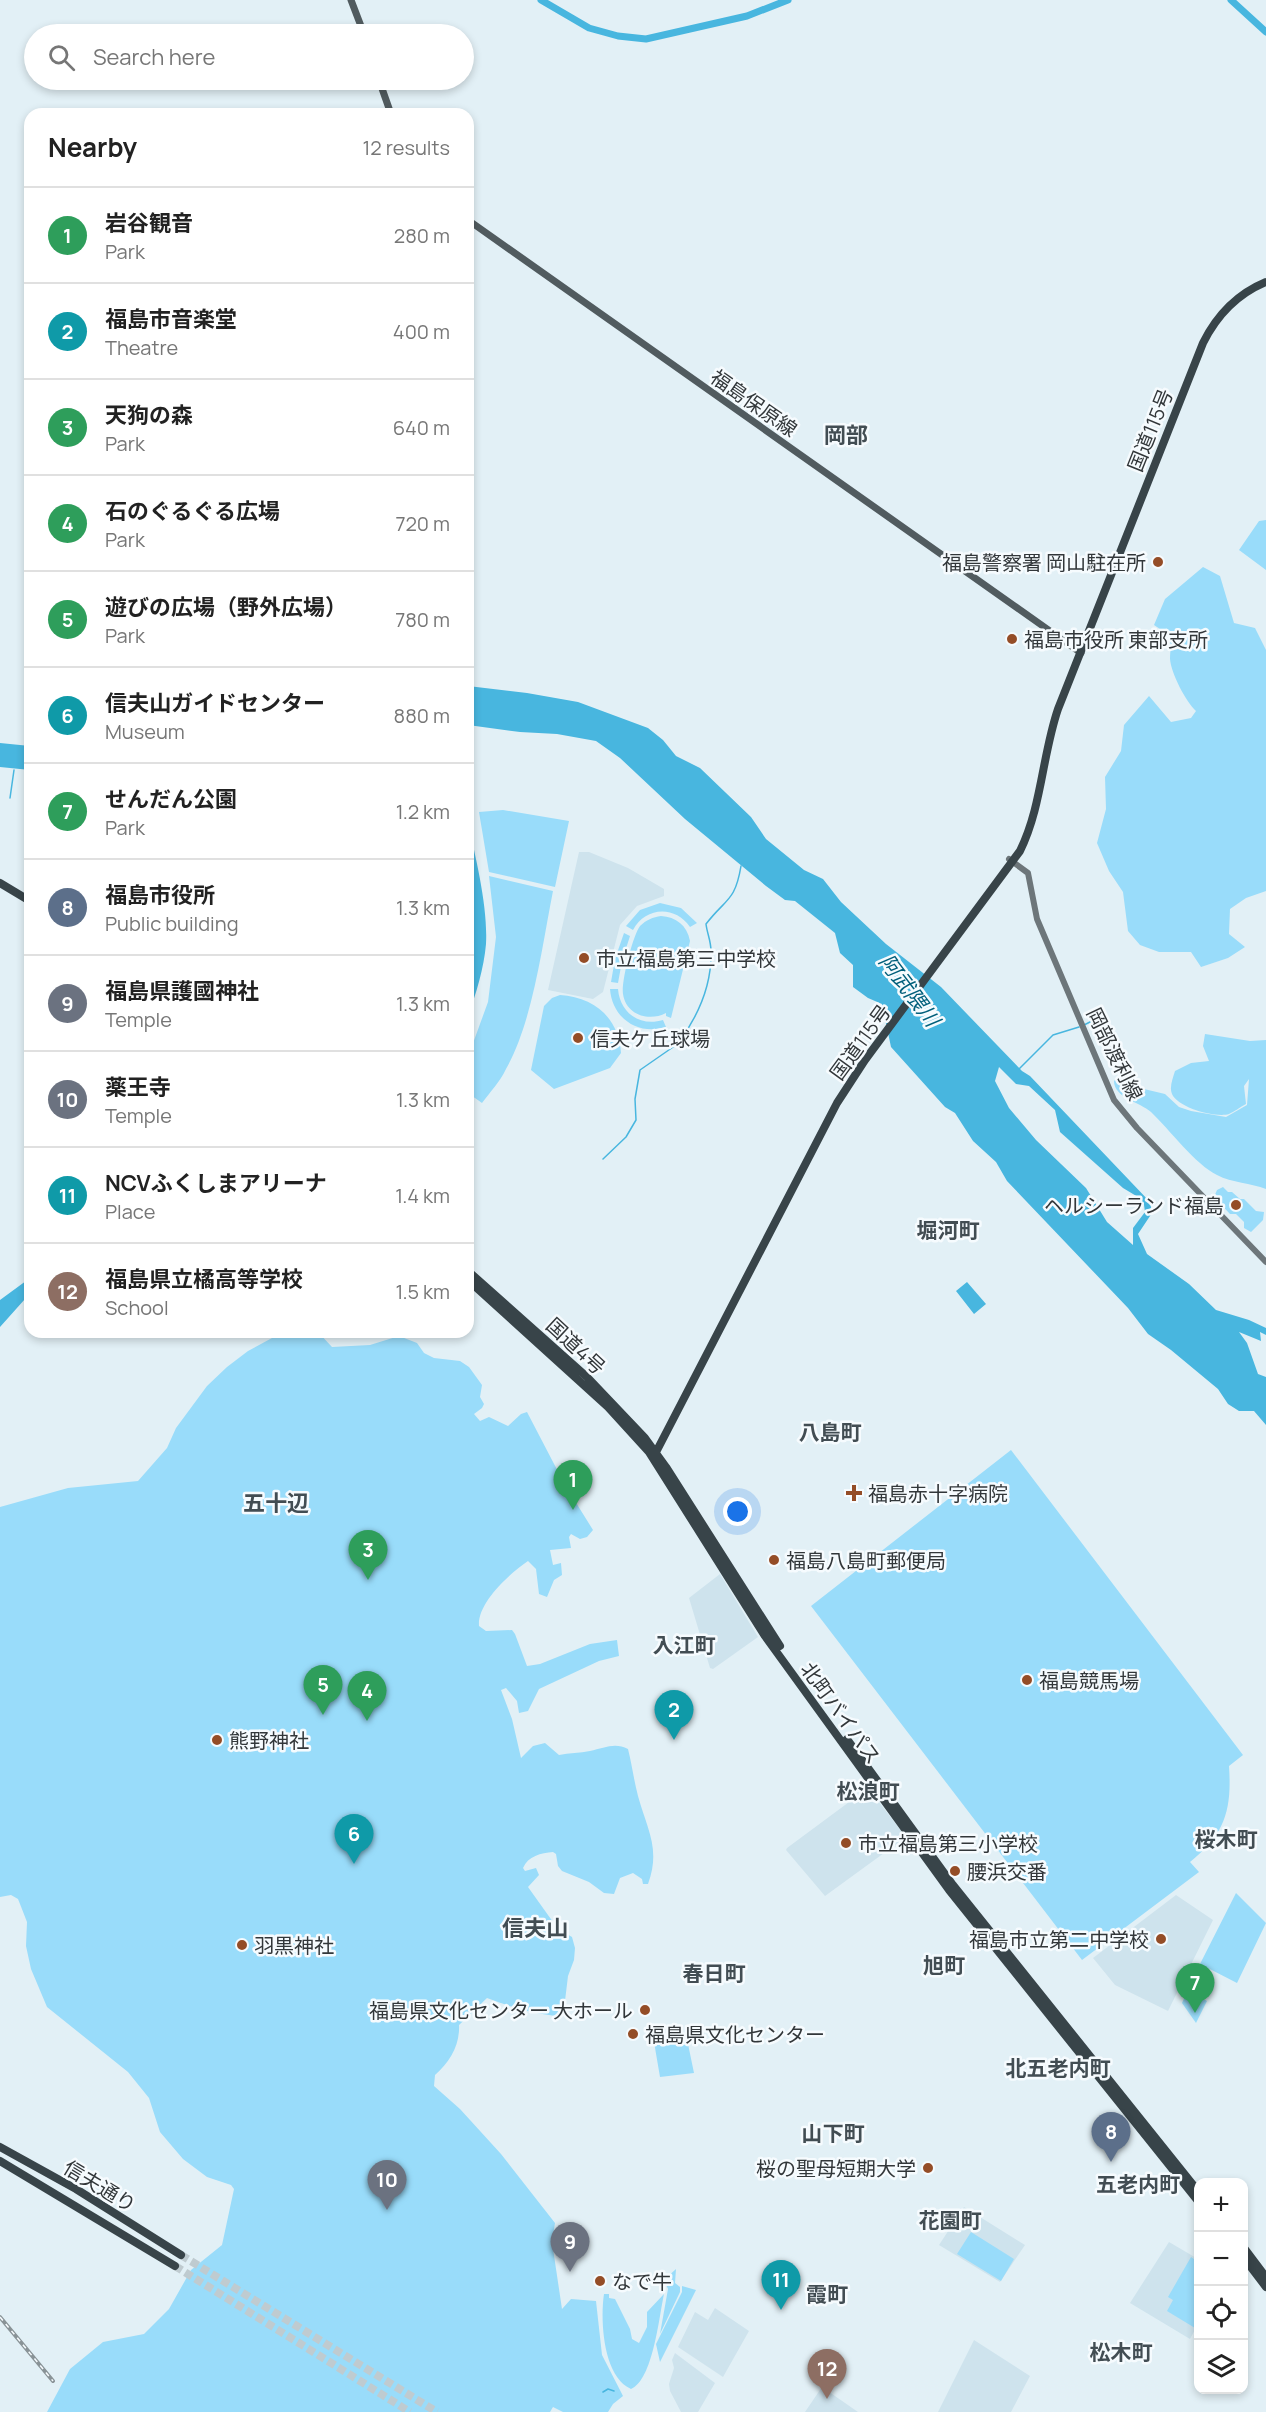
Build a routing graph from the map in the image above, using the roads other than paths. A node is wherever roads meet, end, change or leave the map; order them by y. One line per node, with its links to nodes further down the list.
1 (351, 0): 2 (main road)
2 (360, 24)
3 (383, 90): 4 (main road)
4 (389, 108)
5 (474, 224): 7 (main road, 福島保原線)
6 (1266, 282): 7 (highway, 国道115号)
7 (1079, 652): 8 (highway, 国道115号)
8 (1011, 860): 13 (main road, 岡部渡利線); 16 (highway, 国道115号)
9 (0, 877): 11 (highway)
10 (0, 883): 12 (highway)
11 (24, 891)
12 (24, 897)
13 (1266, 1263)
14 (474, 1276): 16 (highway, 国道4号)
15 (474, 1285): 16 (highway, 国道4号)
16 (653, 1452): 19 (highway, 北町バイパス); 20 (highway, 北町バイパス)
17 (0, 2147): 22 (highway, 信夫通り)
18 (0, 2161): 24 (highway, 信夫通り)
19 (1194, 2186)
20 (1194, 2195)
21 (1248, 2253): 25 (highway)
22 (181, 2255)
23 (1248, 2263): 26 (highway)
24 (175, 2266)
25 (1266, 2277)
26 (1266, 2287)

